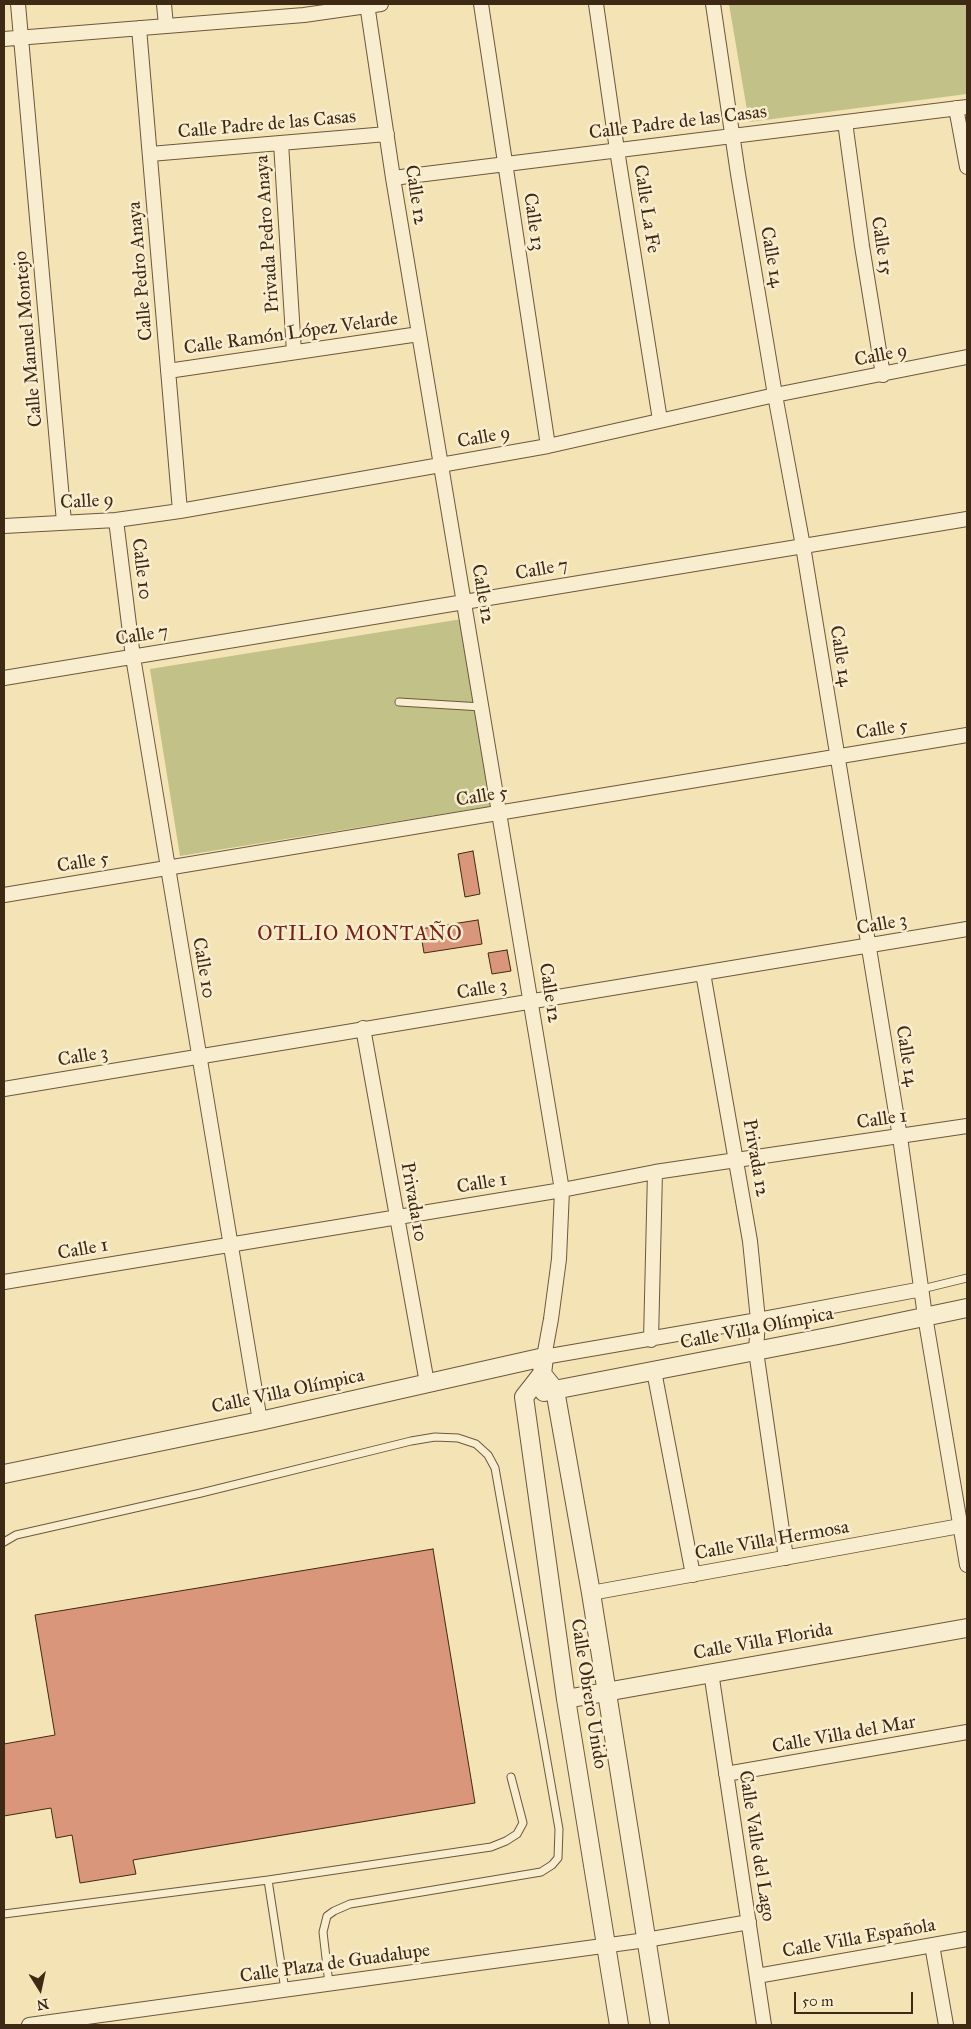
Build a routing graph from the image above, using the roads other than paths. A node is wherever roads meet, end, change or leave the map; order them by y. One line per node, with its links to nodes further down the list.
1 (18, 4): 11 (street, Calle Manuel Montejo)
2 (164, 4): 9 (street)
3 (367, 4): 4 (street); 8 (street); 15 (street, Calle 12)
4 (381, 4)
5 (481, 4): 20 (street, Calle 13)
6 (596, 4): 18 (street, Calle La Fe)
7 (713, 4): 16 (street, Calle 14)
8 (303, 9): 9 (street)
9 (166, 26): 10 (street)
10 (139, 28): 11 (street); 19 (street, Calle Pedro Anaya)
11 (20, 38): 12 (street); 35 (street, Calle Manuel Montejo)
12 (4, 39)
13 (962, 107): 14 (street, Calle Padre de las Casas); 21 (street)
14 (845, 122): 16 (street, Calle Padre de las Casas); 27 (street, Calle 15)
15 (387, 134): 17 (street, Calle Padre de las Casas); 22 (street, Calle 12)
16 (733, 136): 18 (street, Calle Padre de las Casas); 28 (street, Calle 14)
17 (281, 143): 19 (street, Calle Padre de las Casas); 24 (street, Privada Pedro Anaya)
18 (617, 150): 20 (street, Calle Padre de las Casas); 29 (street, Calle La Fe)
19 (150, 154): 26 (street, Calle Pedro Anaya)
20 (506, 164): 22 (street, Calle Padre de las Casas); 30 (street, Calle 13)
21 (967, 167)
22 (393, 178): 23 (street, Calle 12)
23 (419, 334): 24 (street, Calle Ramón López Velarde); 31 (street, Calle 12)
24 (294, 352): 26 (street, Calle Ramón López Velarde)
25 (967, 357): 27 (street, Calle 9)
26 (168, 371): 32 (street, Calle Pedro Anaya)
27 (883, 375): 28 (street, Calle 9)
28 (775, 395): 29 (street, Calle 9); 37 (street, Calle 14)
29 (660, 420): 30 (street, Calle 9)
30 (548, 446): 31 (street, Calle 9)
31 (442, 465): 32 (street, Calle 9); 38 (street, Calle 12)
32 (180, 511): 34 (street, Calle 9)
33 (967, 519): 37 (street, Calle 7)
34 (116, 520): 35 (street, Calle 9); 39 (street, Calle 10)
35 (64, 522): 36 (street, Calle 9)
36 (4, 526)
37 (803, 546): 38 (street, Calle 7); 44 (street, Calle 14)
38 (465, 602): 39 (street, Calle 7); 42 (street, Calle 12)
39 (133, 657): 40 (street, Calle 7); 46 (street, Calle 10)
40 (4, 678)
41 (399, 702): 42 (lane)
42 (482, 707): 45 (street, Calle 12)
43 (967, 735): 44 (street, Calle 5)
44 (837, 756): 45 (street, Calle 5); 49 (street, Calle 14)
45 (500, 813): 46 (street, Calle 5); 51 (street, Calle 12)
46 (167, 868): 47 (street, Calle 5); 53 (street, Calle 10)
47 (4, 895)
48 (967, 929): 49 (street, Calle 3)
49 (868, 946): 50 (street, Calle 3); 56 (street, Calle 14)
50 (703, 973): 51 (street, Calle 3); 57 (street, Privada 12)
51 (531, 1001): 52 (street, Calle 3); 59 (street, Calle 12)
52 (363, 1028): 53 (street, Calle 3); 60 (street, Privada 10)
53 (199, 1057): 54 (street, Calle 3); 61 (street, Calle 10)
54 (4, 1089)
55 (967, 1126): 56 (street, Calle 1)
56 (900, 1137): 57 (street, Calle 1); 64 (street, Calle 14)
57 (737, 1160): 58 (street, Calle 1); 67 (street, Privada 12)
58 (656, 1172): 59 (street, Calle 1); 68 (street)
59 (562, 1190): 60 (street, Calle 1); 70 (street)
60 (396, 1216): 61 (street, Calle 1); 72 (street, Privada 10)
61 (231, 1244): 63 (street, Calle 1); 75 (street, Calle 10)
62 (967, 1278): 64 (lane)
63 (4, 1282)
64 (922, 1289): 66 (street, Calle 14); 67 (street)
65 (967, 1308): 66 (street, Calle Villa Olímpica)
66 (925, 1316): 69 (street, Calle Villa Olímpica); 77 (street, Calle 14)
67 (758, 1320): 68 (street); 69 (street, Privada 12)
68 (651, 1340): 70 (street)
69 (756, 1351): 71 (street, Calle Villa Olímpica); 79 (street, Privada 12)
70 (543, 1366): 72 (street, Calle Villa Olímpica); 73 (street); 74 (street)
71 (654, 1371): 73 (street, Calle Villa Olímpica); 81 (street)
72 (427, 1383): 75 (street, Calle Villa Olímpica)
73 (555, 1390): 74 (street, Calle Villa Olímpica); 82 (street, Calle Obrero Unido)
74 (524, 1397): 86 (street, Calle Obrero Unido)
75 (260, 1421): 76 (street, Calle Villa Olímpica)
76 (4, 1474)
77 (960, 1526): 79 (street, Calle Villa Hermosa); 80 (street, Calle 14)
78 (4, 1542): 98 (lane)
79 (786, 1558): 81 (street, Calle Villa Hermosa)
80 (967, 1565)
81 (692, 1575): 82 (street, Calle Villa Hermosa)
82 (591, 1593): 85 (street, Calle Obrero Unido)
83 (967, 1628): 84 (street, Calle Villa Florida)
84 (711, 1672): 85 (street, Calle Villa Florida); 88 (street, Calle Valle del Lago)
85 (607, 1692): 86 (street, Calle Villa Florida); 94 (street, Calle Obrero Unido)
86 (566, 1700): 95 (street, Calle Obrero Unido)
87 (967, 1732): 88 (street, Calle Villa del Mar)
88 (726, 1774): 92 (street, Calle Valle del Lago)
89 (512, 1777): 90 (lane)
90 (268, 1880): 91 (lane); 99 (lane)
91 (4, 1914)
92 (749, 1922): 94 (street, Calle Plaza de Guadalupe); 97 (street, Calle Valle del Lago)
93 (967, 1939): 96 (street, Calle Villa Española)
94 (646, 1940): 95 (street, Calle Plaza de Guadalupe); 102 (street, Calle Obrero Unido)
95 (606, 1945): 98 (street, Calle Plaza de Guadalupe); 101 (street, Calle Obrero Unido)
96 (932, 1945): 97 (street, Calle Villa Española); 104 (street)
97 (757, 1976): 103 (street, Calle Valle del Lago)
98 (329, 1984): 99 (street, Calle Plaza de Guadalupe)
99 (285, 1990): 100 (street, Calle Plaza de Guadalupe)
100 (29, 2025)
101 (619, 2025)
102 (660, 2025)
103 (764, 2025)
104 (946, 2025)

